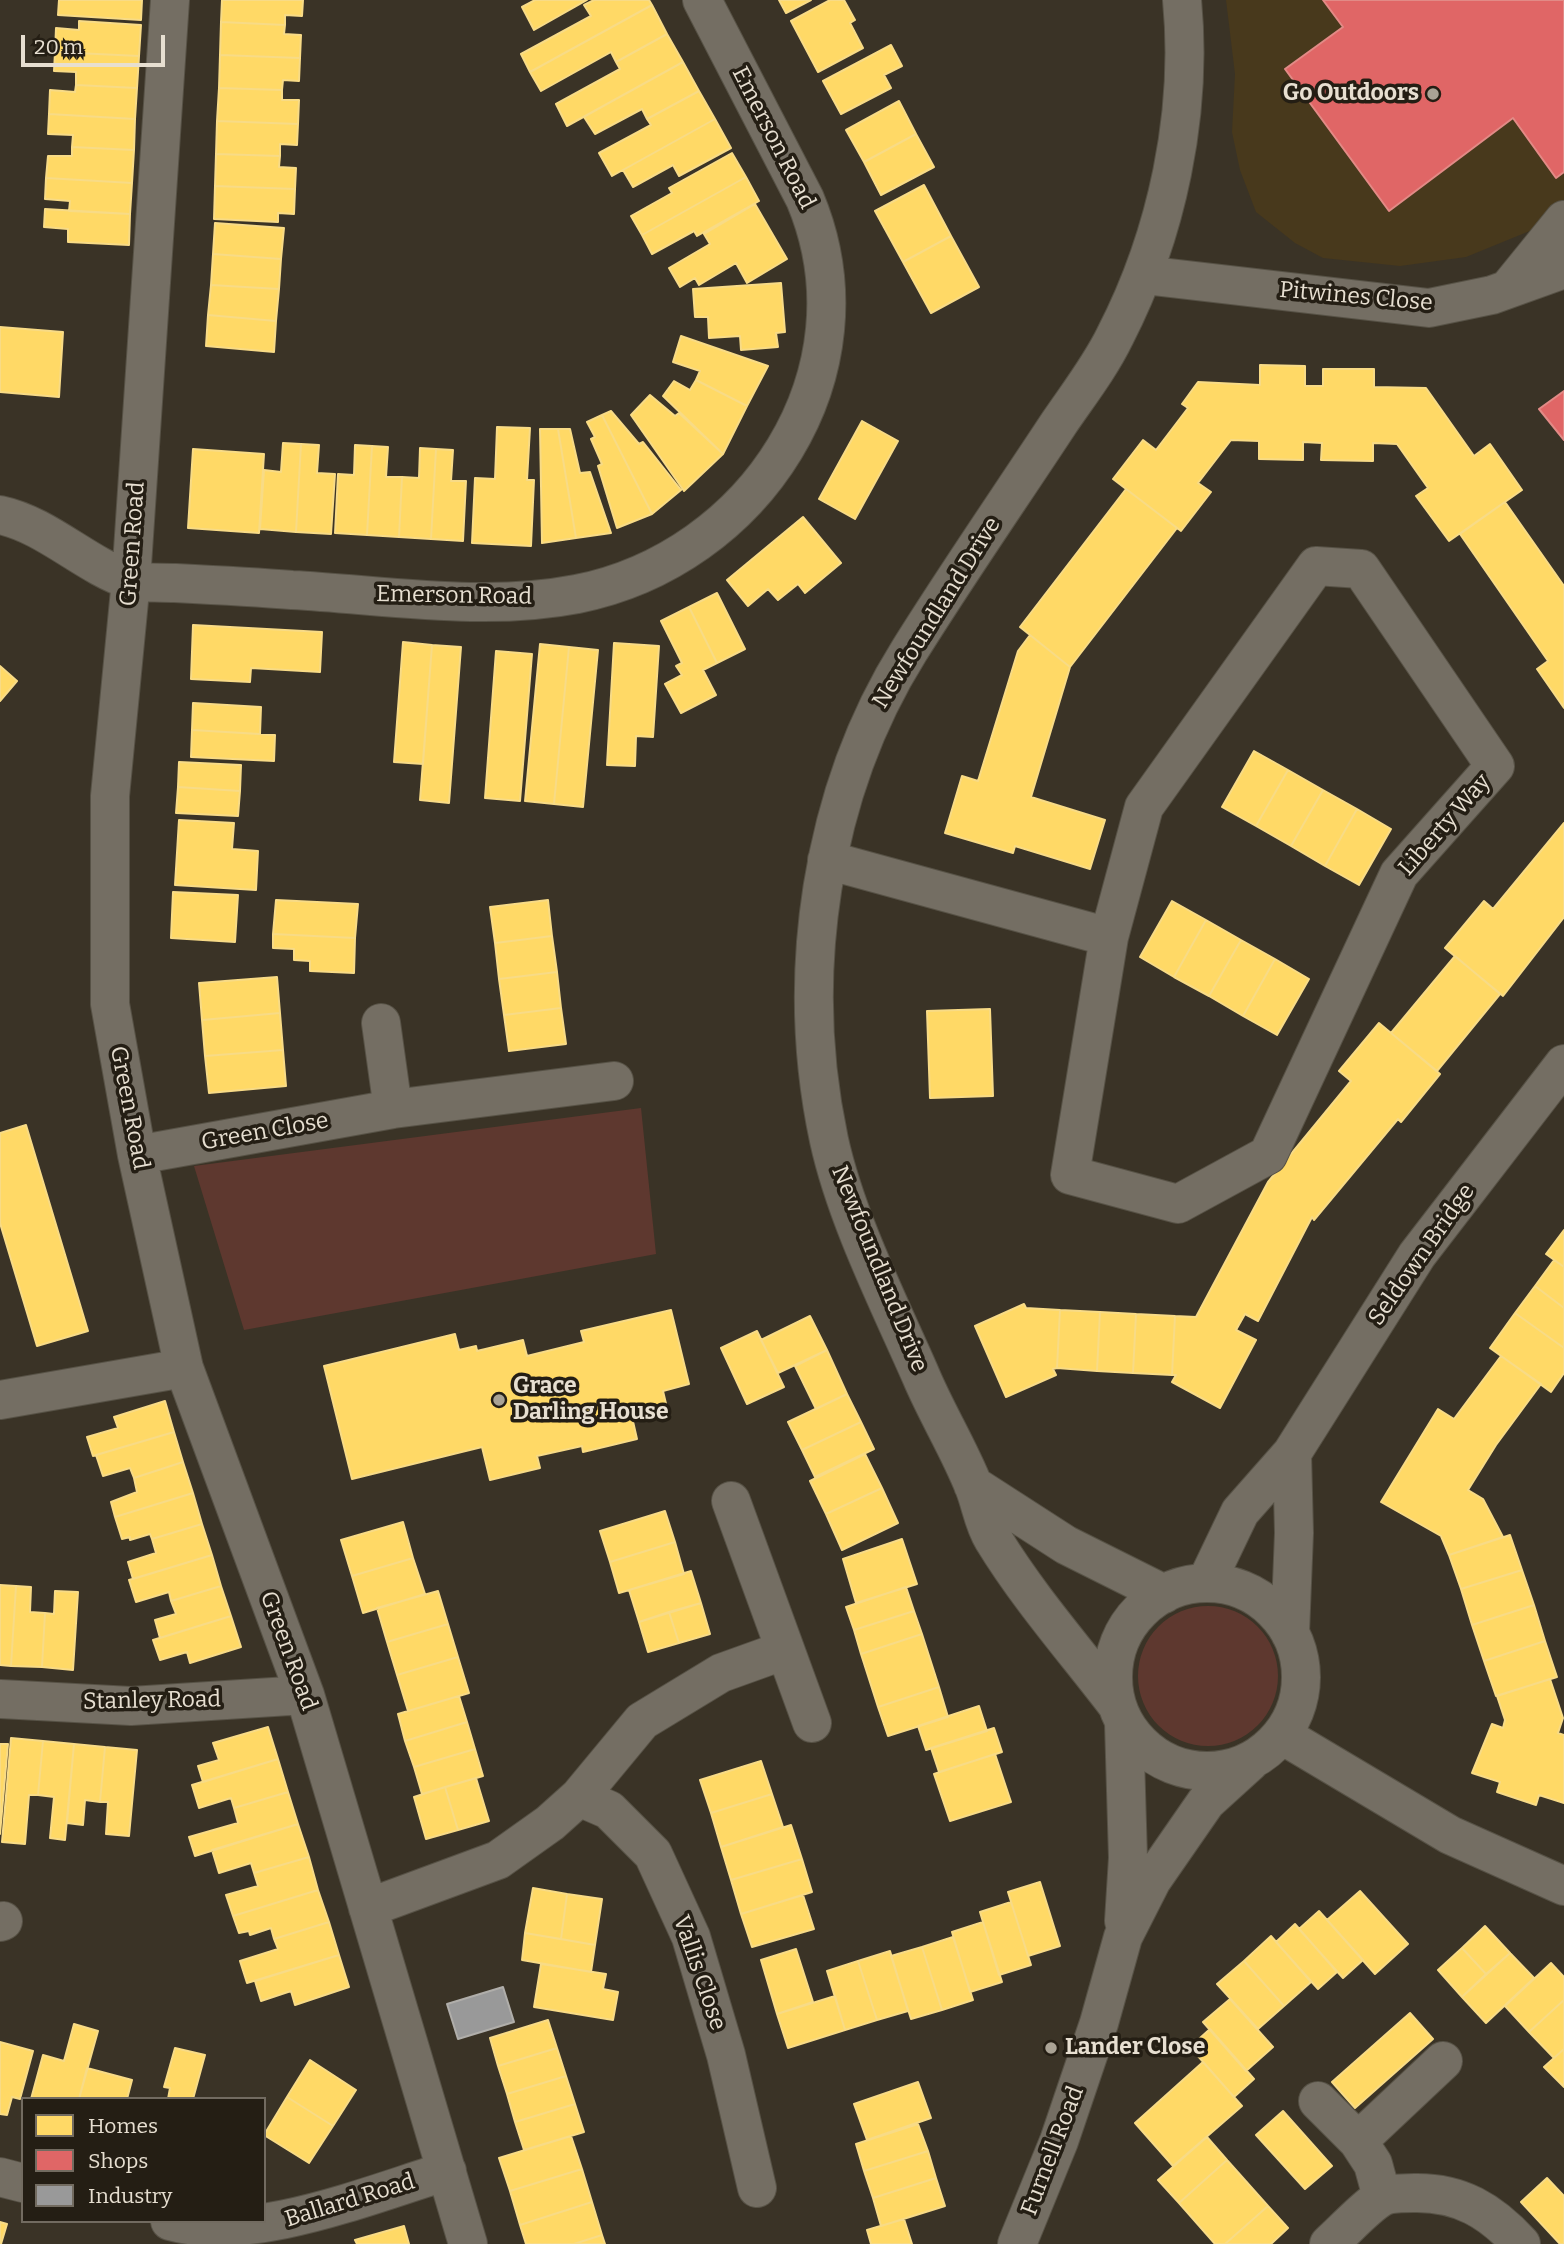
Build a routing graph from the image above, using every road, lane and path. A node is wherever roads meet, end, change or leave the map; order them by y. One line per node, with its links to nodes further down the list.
1 (170, 0): 9 (street, Green Road)
2 (702, 0): 9 (street, Emerson Road)
3 (1182, 0): 6 (street, Newfoundland Drive)
4 (1564, 220): 7 (street)
5 (1564, 269): 7 (street, Pitwines Close)
6 (1144, 275): 7 (street, Pitwines Close); 10 (street, Newfoundland Drive)
7 (1508, 289)
8 (0, 515): 9 (street)
9 (131, 580): 16 (street, Green Road)
10 (827, 860): 11 (street); 20 (street, Newfoundland Drive)
11 (1109, 937): 11 (street, Liberty Way)
12 (381, 1023): 15 (street)
13 (1564, 1064): 19 (street, Seldown Bridge)
14 (614, 1081): 15 (street, Green Close)
15 (393, 1109): 16 (street, Green Close)
16 (137, 1155): 17 (street, Green Road)
17 (184, 1368): 18 (street); 26 (street, Green Road)
18 (0, 1400)
19 (1292, 1453): 22 (street, Seldown Bridge); 24 (street)
20 (973, 1485): 23 (street, Newfoundland Drive); 28 (street, Newfoundland Drive)
21 (731, 1501): 25 (street)
22 (1206, 1583): 23 (street, Newfoundland Drive); 24 (street, Newfoundland Drive)
23 (1164, 1594): 28 (street, Newfoundland Drive)
24 (1290, 1633): 30 (street, Newfoundland Drive)
25 (785, 1650): 29 (street); 32 (street)
26 (305, 1695): 27 (street, Stanley Road); 34 (street, Green Road)
27 (0, 1699)
28 (1121, 1714): 31 (street, Newfoundland Drive); 35 (street, Furnell Road)
29 (812, 1723)
30 (1282, 1735): 31 (street, Newfoundland Drive); 33 (street)
31 (1250, 1761): 35 (street, Furnell Road)
32 (579, 1797): 34 (street); 42 (street, Vallis Close)
33 (1564, 1886)
34 (368, 1908): 39 (street, Green Road)
35 (1123, 1937): 46 (street, Furnell Road)
36 (1443, 2061): 38 (street)
37 (1318, 2101): 38 (street)
38 (1358, 2141): 43 (street)
39 (447, 2172): 44 (street, Ballard Road); 45 (street, Green Road)
40 (0, 2177): 41 (street)
41 (21, 2182)
42 (757, 2188)
43 (1382, 2197): 47 (street); 48 (street)
44 (176, 2223)
45 (468, 2244)
46 (1017, 2244)
47 (1329, 2244)
48 (1521, 2244)

